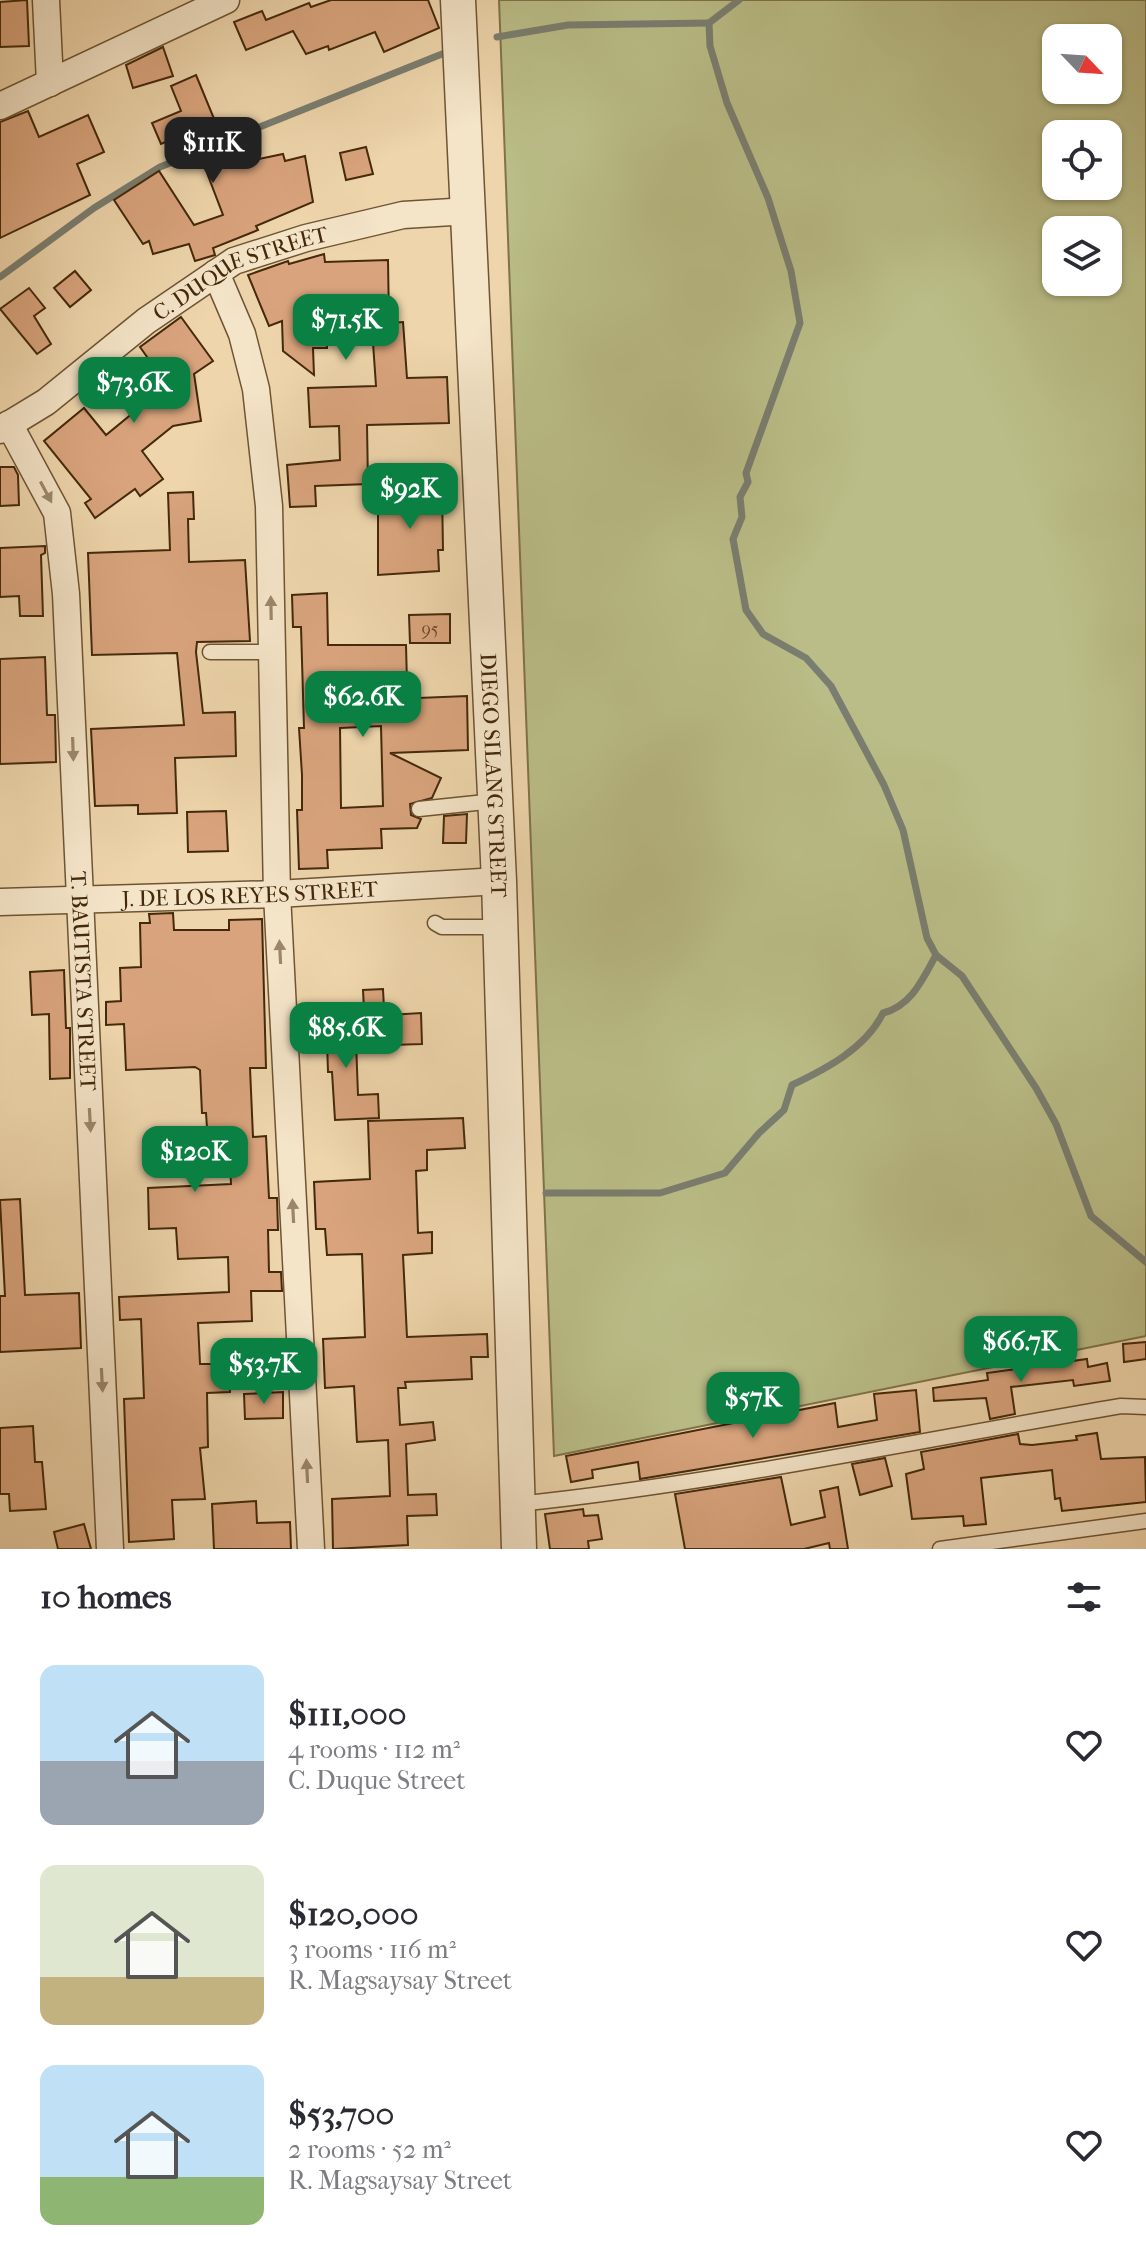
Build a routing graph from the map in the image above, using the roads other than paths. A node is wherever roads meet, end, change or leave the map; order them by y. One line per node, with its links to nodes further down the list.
1 (46, 0): 4 (street)
2 (226, 0): 4 (street)
3 (458, 0): 6 (street, DIEGO SILANG STREET)
4 (50, 83): 5 (street)
5 (0, 106)
6 (469, 211): 7 (street, C. DUQUE STREET); 11 (street, DIEGO SILANG STREET)
7 (216, 273): 8 (street, C. DUQUE STREET); 10 (street, one-way to 7)
8 (4, 427): 15 (street, T. BAUTISTA STREET, one-way to 15)
9 (210, 652): 10 (lane)
10 (272, 652): 14 (street)
11 (495, 801): 12 (lane); 13 (street, DIEGO SILANG STREET)
12 (419, 809)
13 (499, 881): 14 (street, J. DE LOS REYES STREET); 18 (street, DIEGO SILANG STREET)
14 (277, 894): 15 (street, J. DE LOS REYES STREET); 23 (street, one-way to 14)
15 (79, 898): 16 (street, J. DE LOS REYES STREET); 22 (street, T. BAUTISTA STREET, one-way to 22)
16 (0, 902)
17 (435, 923): 18 (lane)
18 (500, 927): 20 (street, DIEGO SILANG STREET)
19 (1146, 1407): 20 (lane)
20 (517, 1504): 24 (street, DIEGO SILANG STREET)
21 (1146, 1521): 25 (lane)
22 (110, 1549)
23 (311, 1549)
24 (519, 1549)
25 (940, 1549)

